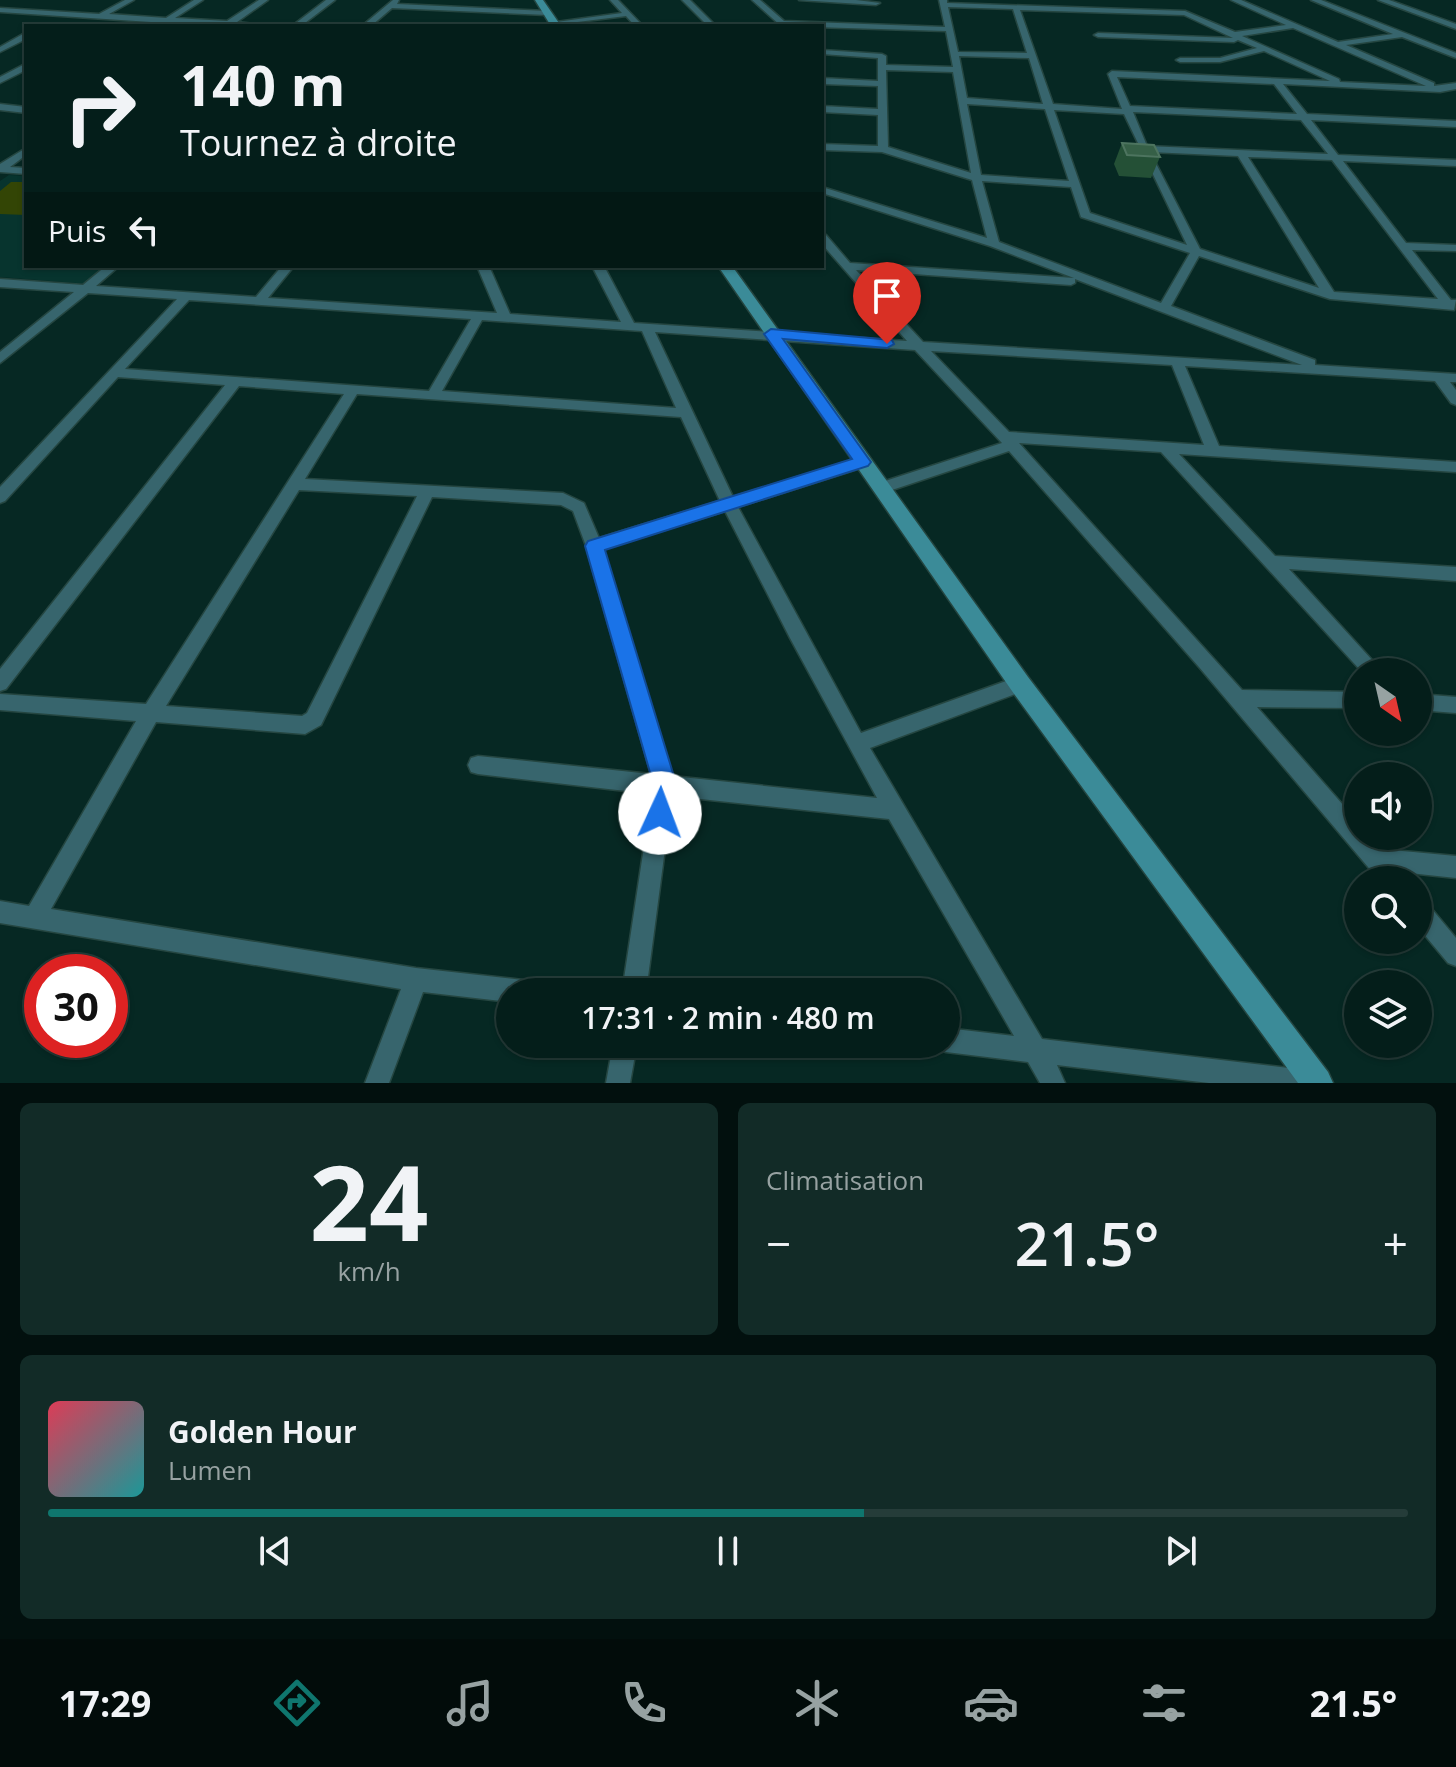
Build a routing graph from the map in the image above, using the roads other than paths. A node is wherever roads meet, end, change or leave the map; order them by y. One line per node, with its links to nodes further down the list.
1 (63, 0): 21 (street)
2 (130, 0): 24 (street)
3 (199, 0): 25 (street)
4 (264, 0): 30 (street)
5 (331, 0): 31 (street)
6 (539, 0): 26 (street)
7 (614, 0): 23 (street)
8 (686, 0): 34 (street)
9 (756, 0): 35 (street)
10 (803, 0): 15 (street)
11 (1082, 0): 20 (street)
12 (1235, 0): 37 (street)
13 (1315, 0): 43 (street)
14 (1382, 0): 39 (street)
15 (876, 2): 38 (street)
16 (394, 3): 26 (street); 32 (street)
17 (944, 3): 19 (street); 40 (street)
18 (1, 6): 21 (street)
19 (1016, 8): 20 (street); 54 (street)
20 (1087, 11): 41 (street); 42 (street)
21 (39, 12): 22 (street)
22 (69, 14): 24 (street); 27 (street)
23 (628, 14): 26 (street); 33 (street)
24 (100, 16): 25 (street)
25 (168, 20): 28 (street); 29 (street)
26 (552, 21)
27 (49, 24)
28 (161, 24)
29 (215, 24)
30 (228, 24)
31 (299, 24)
32 (368, 24)
33 (637, 24)
34 (710, 24)
35 (783, 24)
36 (824, 25): 38 (street)
37 (1294, 25): 42 (street); 47 (street)
38 (877, 27): 40 (street)
39 (1456, 27)
40 (950, 29): 53 (street)
41 (1098, 35): 45 (street); 48 (street)
42 (1233, 35): 46 (street)
43 (1403, 35): 47 (street); 55 (street)
44 (24, 37): 50 (street)
45 (1166, 38): 46 (street); 56 (street)
46 (1244, 40): 49 (street)
47 (1338, 44): 67 (street)
48 (1103, 49)
49 (1264, 49): 56 (street); 65 (street)
50 (0, 50): 52 (street)
51 (824, 52): 57 (street)
52 (24, 53)
53 (956, 54): 54 (street); 59 (street)
54 (1031, 56): 71 (street)
55 (1456, 56)
56 (1180, 60): 60 (street)
57 (881, 67): 59 (street); 64 (street)
58 (24, 68): 61 (street)
59 (959, 70): 69 (street)
60 (1190, 78): 63 (street); 74 (street)
61 (0, 80)
62 (824, 81): 64 (street)
63 (1277, 82): 65 (street); 76 (street)
64 (880, 84): 75 (street)
65 (1345, 85): 67 (street)
66 (1456, 86): 67 (street)
67 (1440, 89): 68 (street)
68 (1456, 96)
69 (965, 101): 71 (street); 87 (street)
70 (0, 107): 72 (street)
71 (1048, 107): 74 (street); 88 (street)
72 (24, 109)
73 (824, 109): 75 (street)
74 (1128, 110): 76 (street); 80 (street)
75 (881, 112): 79 (street)
76 (1303, 117): 77 (street); 83 (street)
77 (1456, 124)
78 (824, 147): 79 (street)
79 (883, 149): 87 (street)
80 (1146, 149): 82 (street); 96 (street)
81 (24, 152): 85 (street)
82 (1241, 153): 83 (street); 106 (street)
83 (1334, 157): 84 (street); 94 (street)
84 (1456, 163)
85 (0, 169): 86 (street)
86 (24, 171)
87 (976, 178): 88 (street); 90 (street)
88 (1072, 184): 96 (street)
89 (824, 191): 91 (street)
90 (987, 223): 91 (street); 93 (street)
91 (962, 233): 93 (street)
92 (824, 239): 97 (street)
93 (994, 244): 103 (street)
94 (1402, 246): 95 (street); 109 (street)
95 (1456, 248)
96 (1196, 252): 106 (street); 110 (street)
97 (846, 266): 103 (street); 117 (street)
98 (111, 268): 105 (street)
99 (286, 268): 108 (street)
100 (484, 268): 113 (street)
101 (599, 268): 114 (street)
102 (726, 268): 115 (street)
103 (1089, 282): 110 (street)
104 (0, 283): 105 (street)
105 (88, 290): 107 (street); 118 (street)
106 (1330, 295): 109 (street)
107 (186, 296): 108 (street); 122 (street)
108 (259, 301): 112 (street)
109 (1452, 303): 111 (street)
110 (1164, 308): 116 (street)
111 (1456, 314)
112 (478, 317): 113 (street); 127 (street)
113 (506, 319): 114 (street)
114 (638, 326): 115 (street); 129 (street)
115 (771, 334): 117 (street); 133 (street)
116 (1237, 335): 120 (street); 121 (street)
117 (916, 346): 119 (street); 130 (street)
118 (0, 359)
119 (1176, 360): 120 (street); 132 (street)
120 (1240, 363): 121 (street)
121 (1324, 368): 123 (street)
122 (115, 373): 125 (street); 138 (street)
123 (1439, 377): 124 (street); 128 (street)
124 (1456, 378)
125 (235, 382): 126 (street); 144 (street)
126 (353, 390): 127 (street); 135 (street)
127 (433, 395): 129 (street)
128 (1456, 400)
129 (684, 413): 139 (street)
130 (1009, 441): 131 (street); 136 (street); 146 (street)
131 (1166, 449): 132 (street); 141 (street)
132 (1214, 452): 134 (street)
133 (862, 462): 136 (street); 139 (street)
134 (1456, 467)
135 (295, 484): 137 (street); 151 (street)
136 (881, 488): 145 (street)
137 (427, 491): 140 (street); 151 (street)
138 (0, 497)
139 (731, 506): 140 (street); 152 (street)
140 (594, 546): 154 (street)
141 (1275, 562): 142 (street); 143 (street)
142 (1456, 574)
143 (1361, 658)
144 (0, 683)
145 (1020, 684): 152 (street); 172 (street)
146 (1239, 698): 147 (street); 156 (street)
147 (1344, 700)
148 (0, 702): 151 (street)
149 (1432, 703): 150 (street)
150 (1456, 705)
151 (150, 715): 160 (street)
152 (858, 743): 155 (street)
153 (478, 765): 154 (street)
154 (664, 783): 155 (street); 163 (street)
155 (894, 810): 167 (street)
156 (1376, 859): 157 (street); 158 (street)
157 (1382, 866)
158 (1456, 867)
159 (0, 912): 160 (street)
160 (35, 917): 164 (street)
161 (1432, 927): 162 (street)
162 (1456, 955)
163 (636, 978)
164 (416, 980): 165 (street); 169 (street)
165 (496, 989)
166 (960, 1042): 167 (street)
167 (1036, 1050): 171 (street); 172 (street)
168 (622, 1058): 170 (street)
169 (377, 1083)
170 (618, 1083)
171 (1053, 1083)
172 (1316, 1083)

